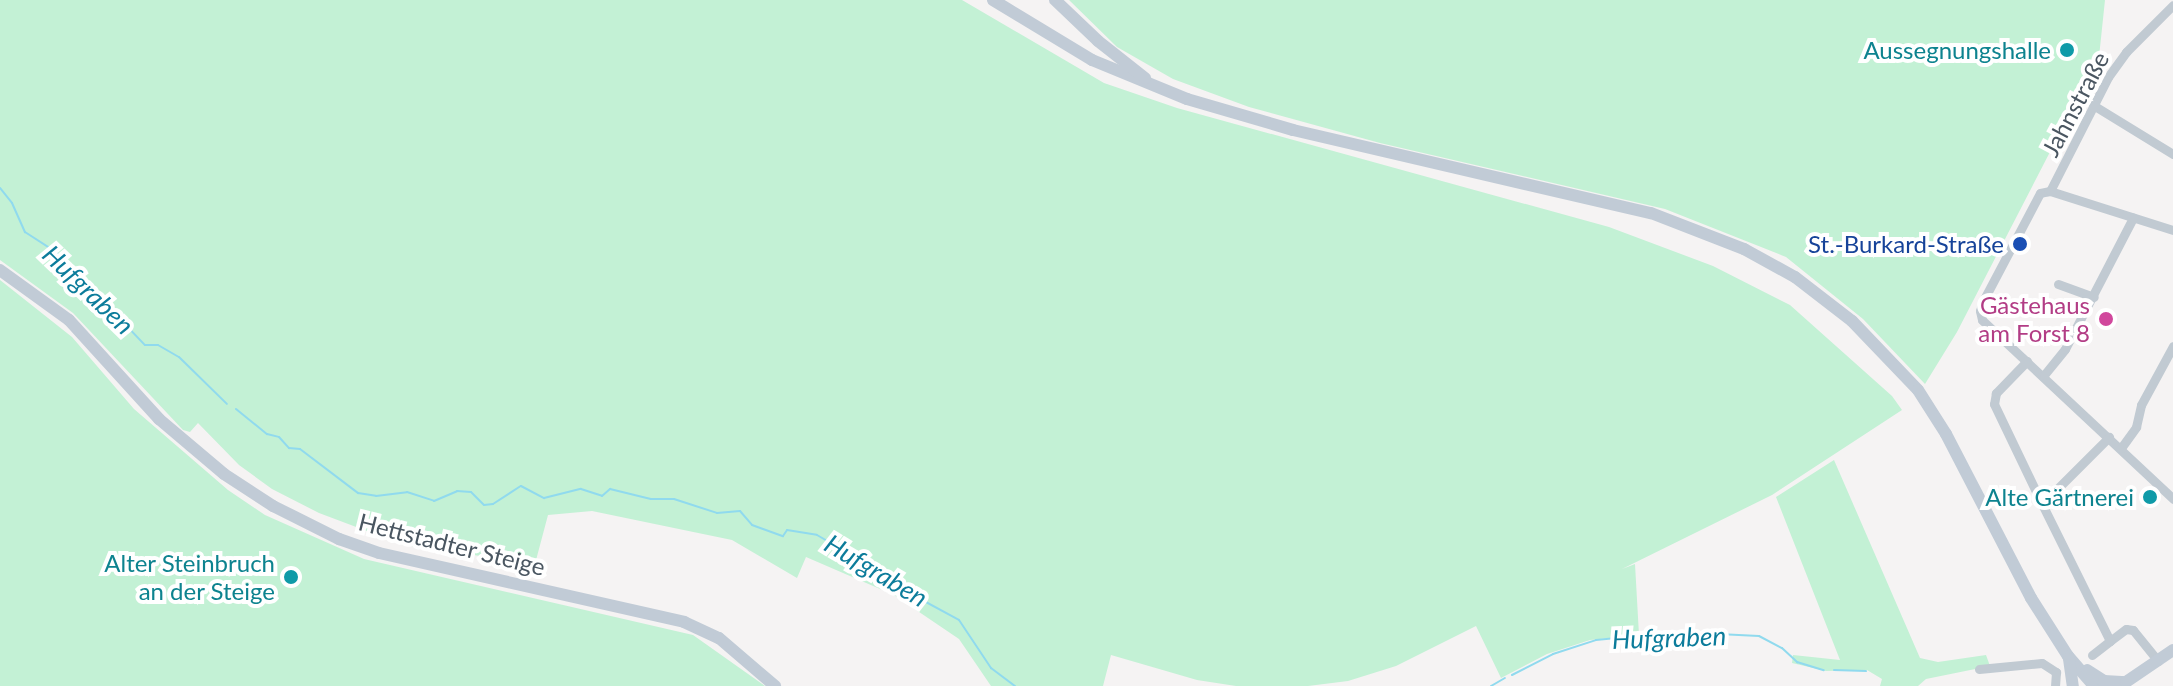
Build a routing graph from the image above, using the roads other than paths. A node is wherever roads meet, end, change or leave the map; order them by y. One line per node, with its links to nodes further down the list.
1 (993, 0): 4 (main road)
2 (1055, 0): 4 (main road)
3 (2173, 5): 5 (street, Jahnstraße)
4 (1161, 90): 24 (main road)
5 (2093, 105): 6 (street); 7 (street, Jahnstraße)
6 (2173, 154)
7 (2045, 192): 8 (street); 15 (street)
8 (2133, 218): 9 (street); 12 (street)
9 (2173, 230)
10 (0, 270): 28 (main road, Hettstadter Steige)
11 (2058, 284): 12 (street)
12 (2094, 297): 16 (street)
13 (2173, 346): 14 (street)
14 (2170, 358): 18 (street)
15 (2027, 361): 16 (street); 20 (street)
16 (2044, 375): 17 (street)
17 (2109, 437): 18 (street); 20 (street)
18 (2121, 448): 19 (street)
19 (2173, 499)
20 (2042, 504): 21 (street)
21 (2110, 641): 23 (street); 25 (street)
22 (2173, 650): 25 (main road)
23 (2092, 655)
24 (2068, 656): 27 (main road); 30 (main road); 31 (main road)
25 (2158, 661): 27 (main road)
26 (1979, 669): 29 (street)
27 (2145, 671): 32 (main road)
28 (775, 686)
29 (2055, 686)
30 (2073, 686)
31 (2094, 686)
32 (2133, 686)

